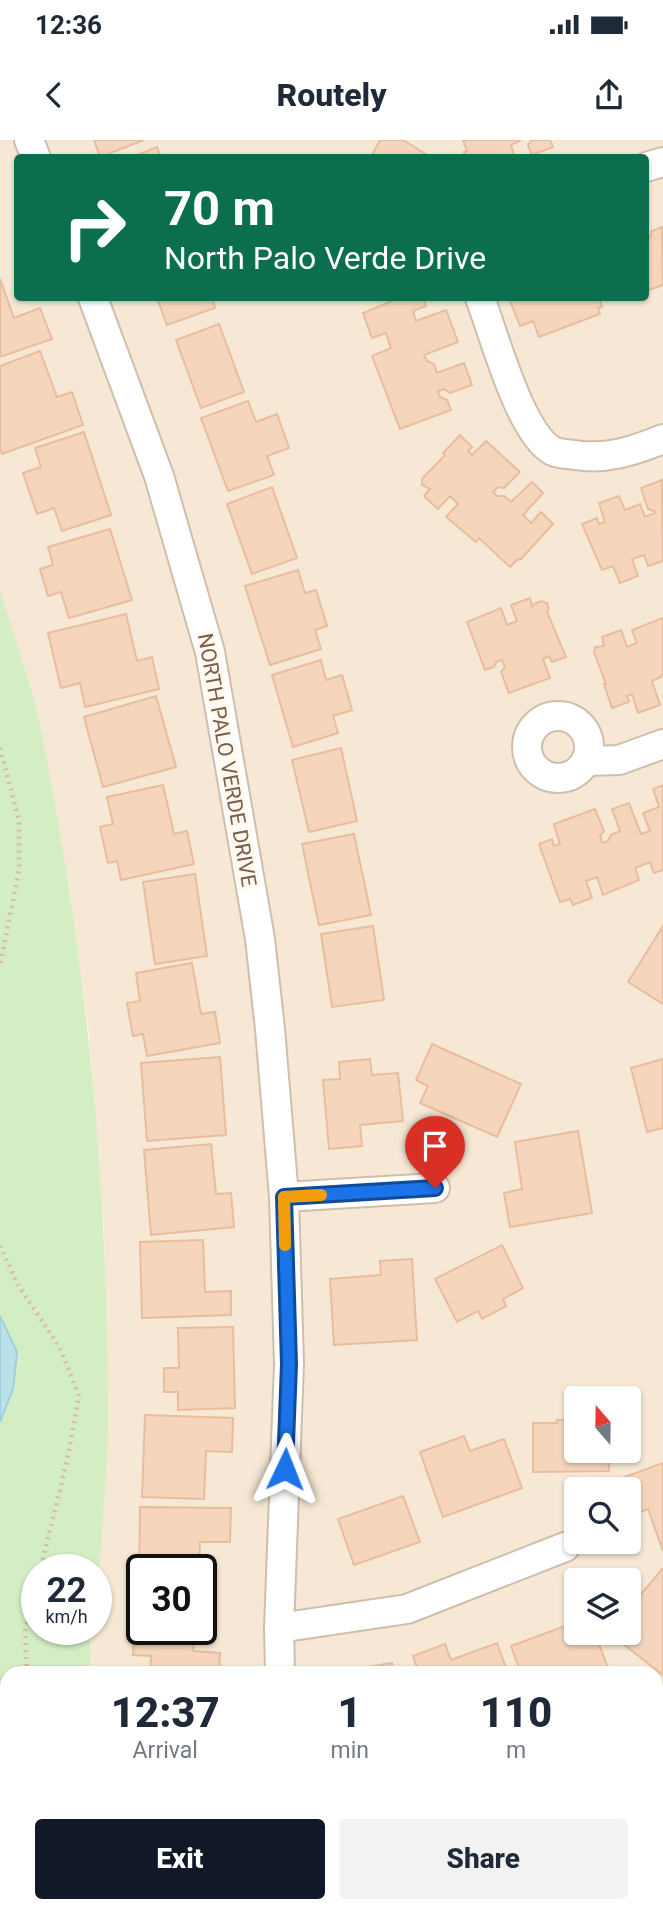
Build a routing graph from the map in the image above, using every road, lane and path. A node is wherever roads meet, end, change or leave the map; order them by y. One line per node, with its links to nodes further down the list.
1 (94, 301): 9 (street, NORTH PALO VERDE DRIVE)
2 (481, 301): 3 (street)
3 (663, 439)
4 (663, 744): 6 (street)
5 (0, 748): 7 (path)
6 (586, 761)
7 (0, 966)
8 (435, 1188): 9 (street)
9 (284, 1197): 13 (street, NORTH PALO VERDE DRIVE)
10 (0, 1246): 12 (path)
11 (564, 1547): 13 (street)
12 (44, 1554)
13 (279, 1628): 16 (street, NORTH PALO VERDE DRIVE)
14 (26, 1645): 15 (path)
15 (27, 1666)
16 (280, 1666)

